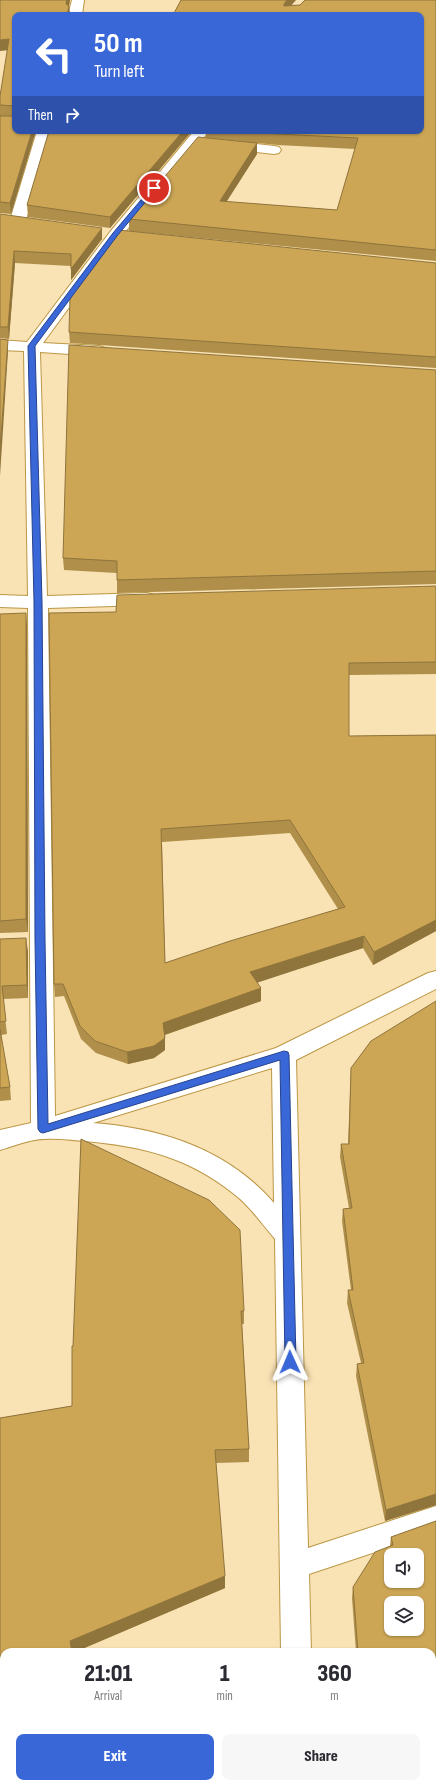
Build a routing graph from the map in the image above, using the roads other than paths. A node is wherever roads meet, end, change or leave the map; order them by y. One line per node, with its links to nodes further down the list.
1 (78, 0): 2 (street)
2 (76, 12)
3 (43, 134): 6 (street)
4 (205, 140): 5 (street); 8 (street)
5 (274, 150)
6 (19, 221)
7 (0, 345): 8 (street)
8 (32, 346): 9 (street); 12 (street)
9 (111, 352)
10 (165, 599): 12 (street)
11 (0, 601): 12 (street)
12 (38, 602): 15 (street)
13 (436, 979): 14 (street)
14 (284, 1055): 15 (street); 17 (street)
15 (43, 1129): 16 (street); 17 (street)
16 (0, 1140)
17 (288, 1236): 19 (street)
18 (436, 1519): 19 (street)
19 (294, 1566): 20 (street)
20 (296, 1648)

